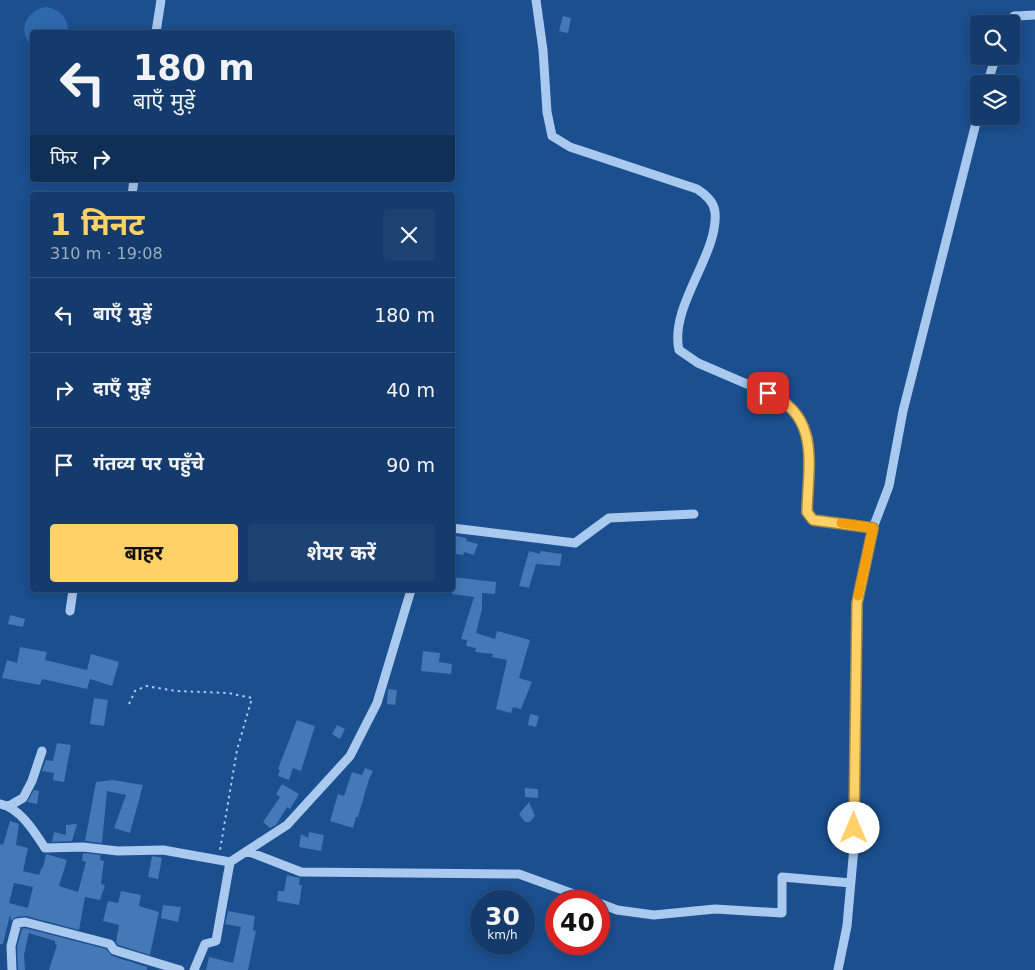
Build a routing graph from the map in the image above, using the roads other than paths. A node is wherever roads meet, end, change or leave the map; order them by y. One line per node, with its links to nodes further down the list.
1 (161, 0): 5 (street)
2 (536, 0): 9 (street)
3 (1035, 15): 4 (street)
4 (1020, 16)
5 (156, 30)
6 (975, 125): 9 (street)
7 (694, 514): 8 (street)
8 (455, 528)
9 (873, 528): 17 (street)
10 (73, 592): 12 (street)
11 (410, 592): 15 (street)
12 (70, 611)
13 (42, 751): 14 (street)
14 (4, 805): 16 (street)
15 (246, 851): 16 (street); 18 (street)
16 (230, 862): 22 (street)
17 (851, 884): 19 (street); 23 (street)
18 (563, 890)
19 (610, 907)
20 (12, 970): 21 (street)
21 (180, 970)
22 (194, 970)
23 (838, 970)

